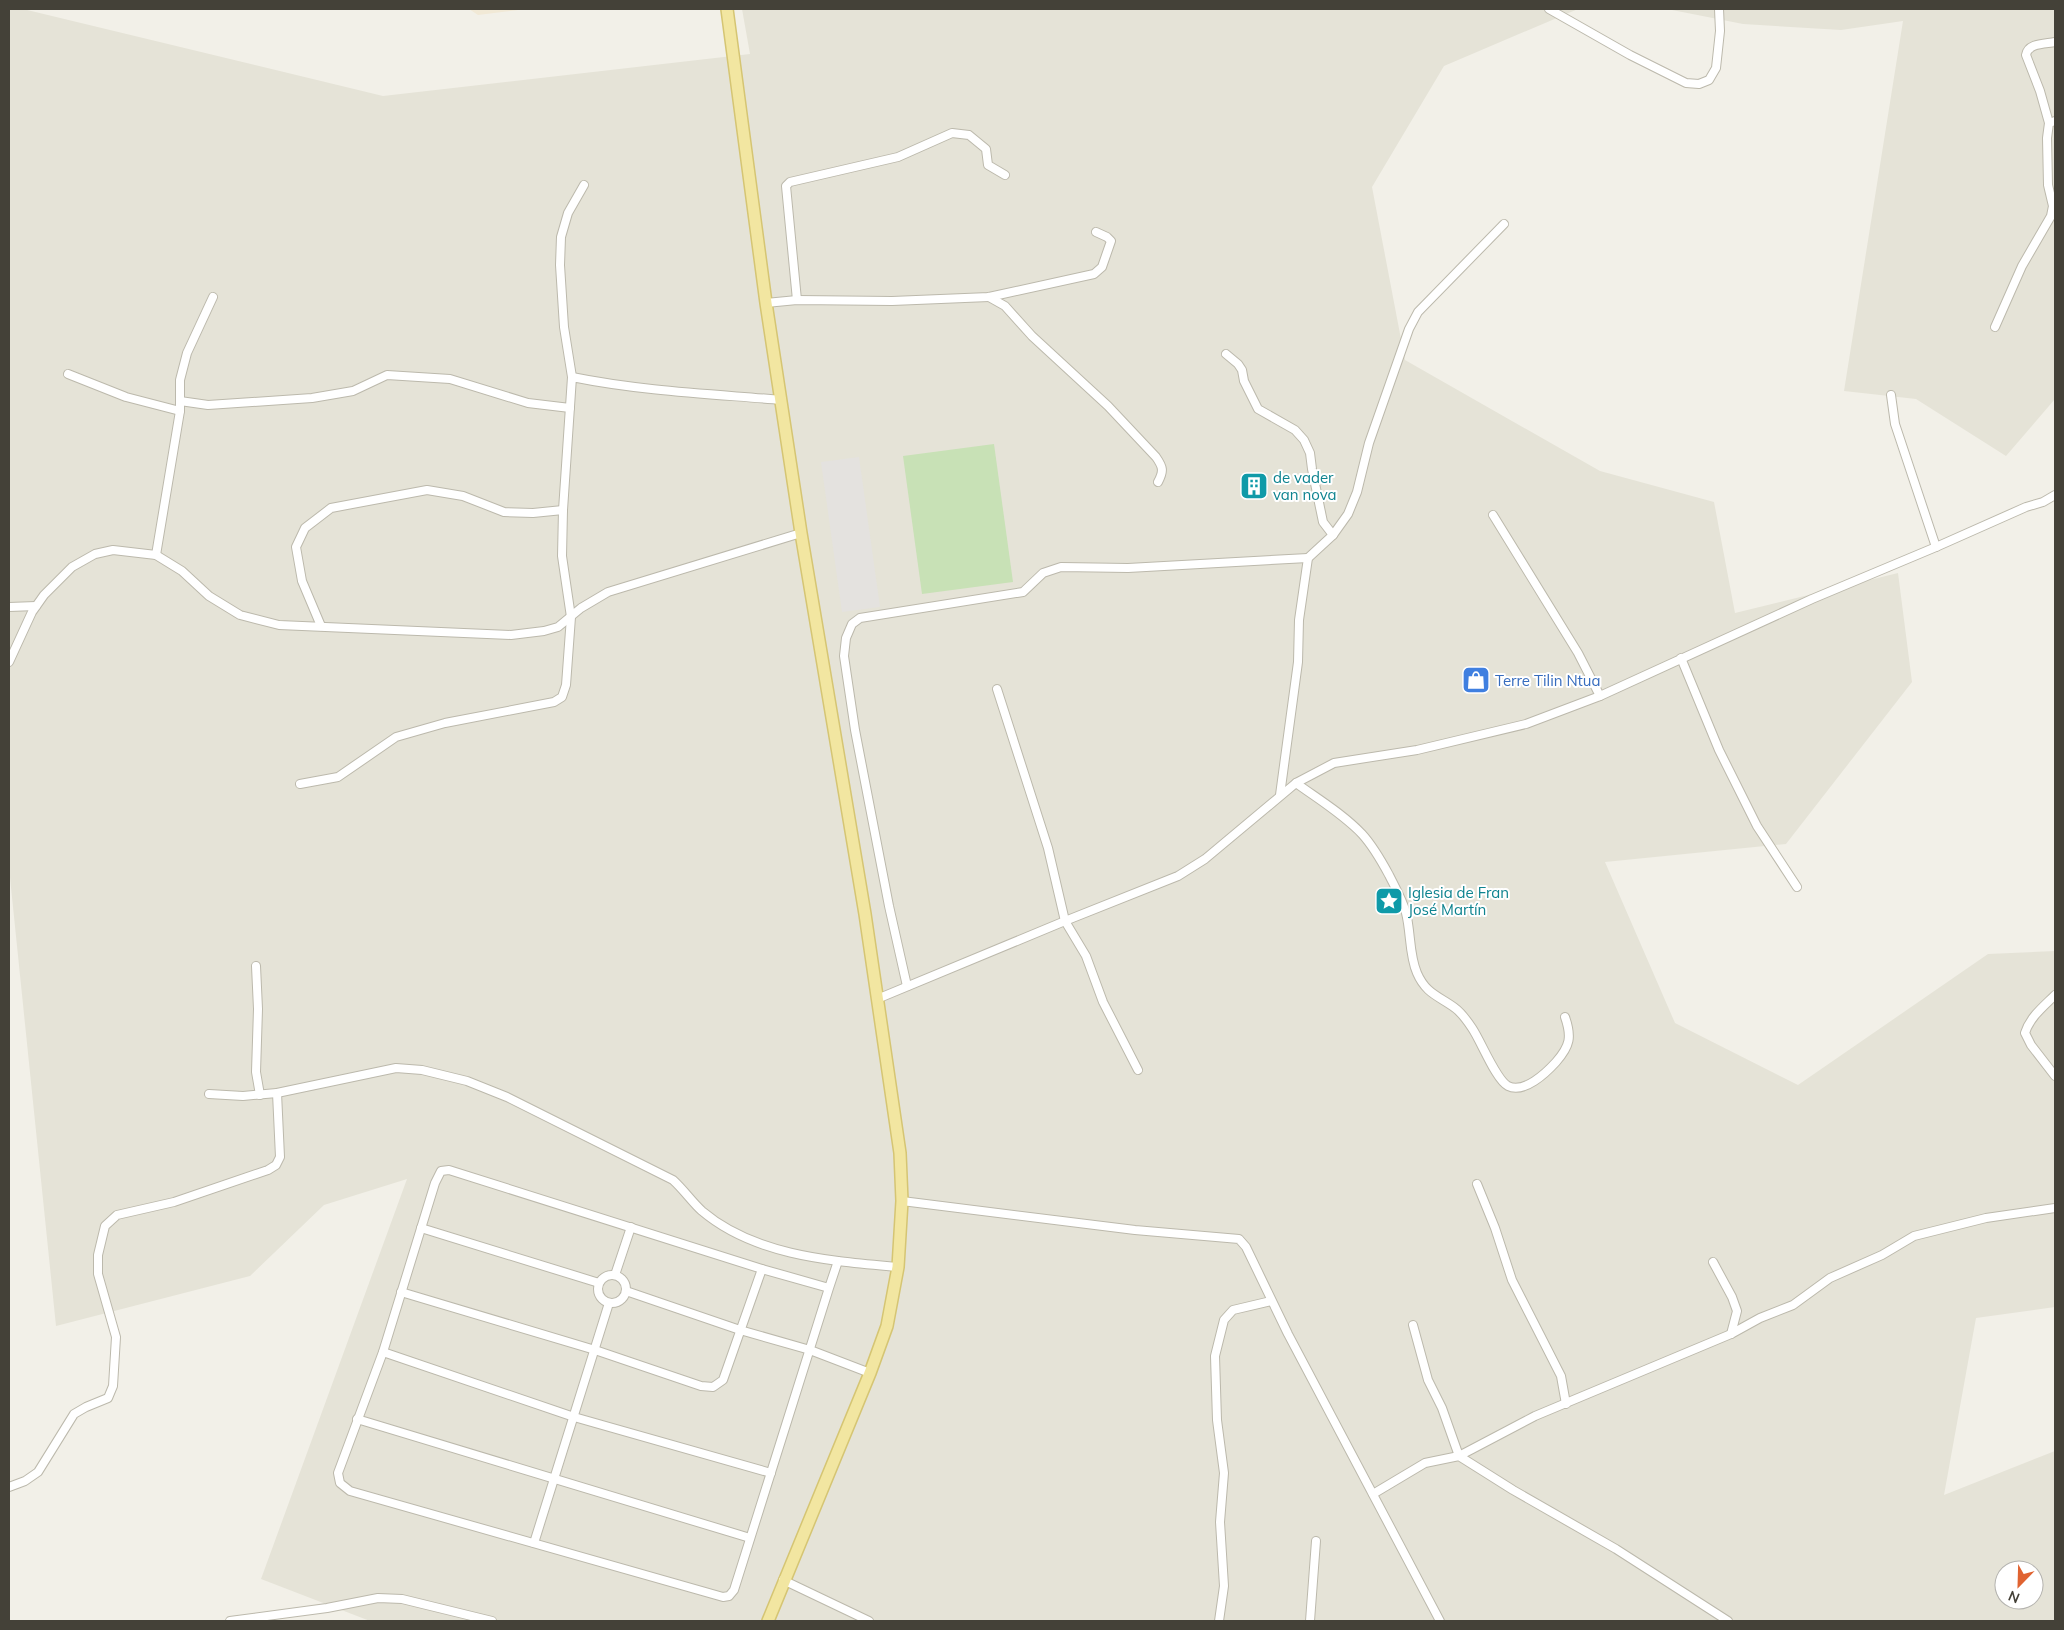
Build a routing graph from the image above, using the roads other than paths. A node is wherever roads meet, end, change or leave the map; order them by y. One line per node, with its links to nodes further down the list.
1 (728, 9): 13 (main road)
2 (1548, 9): 3 (street)
3 (1719, 9)
4 (2055, 42): 5 (street)
5 (2052, 122): 14 (street)
6 (1004, 175): 12 (street)
7 (584, 185): 17 (street)
8 (1504, 224): 28 (street)
9 (1096, 232): 11 (street)
10 (213, 297): 20 (street)
11 (989, 297): 12 (street); 23 (street)
12 (797, 300): 13 (street)
13 (766, 303): 19 (main road)
14 (1995, 327)
15 (1226, 354): 28 (street)
16 (68, 374): 22 (street)
17 (572, 377): 19 (street); 21 (street)
18 (1891, 395): 29 (street)
19 (782, 400): 27 (main road)
20 (180, 401): 21 (street); 22 (street)
21 (570, 408): 25 (street)
22 (180, 411): 30 (street)
23 (1158, 482)
24 (2055, 495): 29 (street)
25 (563, 510): 34 (street); 35 (street)
26 (1493, 515): 39 (street)
27 (801, 533): 34 (street); 48 (main road)
28 (1334, 535): 31 (street)
29 (1936, 547): 36 (street)
30 (156, 555): 32 (street); 35 (street)
31 (1308, 558): 42 (street); 46 (street)
32 (36, 606): 33 (street); 37 (street)
33 (9, 607)
34 (571, 617): 35 (street); 41 (street)
35 (322, 626)
36 (1681, 658): 39 (street); 43 (street)
37 (9, 662)
38 (997, 689): 44 (street)
39 (1600, 696): 40 (street)
40 (1296, 783): 42 (street); 49 (street)
41 (300, 784)
42 (1280, 795): 44 (street)
43 (1797, 888)
44 (1065, 921): 46 (street); 50 (street)
45 (256, 966): 54 (street)
46 (907, 986): 48 (street)
47 (2055, 996): 51 (street)
48 (877, 999): 56 (main road)
49 (1565, 1017)
50 (1138, 1070)
51 (2055, 1076)
52 (277, 1093): 54 (street); 60 (street); 84 (street)
53 (208, 1094): 54 (street)
54 (260, 1095)
55 (1477, 1184): 78 (street)
56 (902, 1201): 62 (main road); 69 (street)
57 (2055, 1208): 73 (street)
58 (631, 1226): 59 (street); 63 (street); 64 (street)
59 (421, 1228): 65 (street); 68 (street)
60 (838, 1261): 62 (street); 66 (street)
61 (1713, 1262): 73 (street)
62 (898, 1267): 77 (main road)
63 (762, 1269): 66 (street); 72 (street)
64 (615, 1275): 65 (street); 67 (street)
65 (599, 1283): 70 (street)
66 (829, 1288): 75 (street)
67 (626, 1291): 70 (street); 72 (street)
68 (401, 1292): 74 (street); 76 (street)
69 (1271, 1301): 85 (street); 94 (street)
70 (609, 1303): 74 (street)
71 (1413, 1325): 81 (street)
72 (740, 1330): 74 (street); 75 (street)
73 (1730, 1334): 78 (street)
74 (595, 1350): 79 (street)
75 (810, 1350): 77 (street); 82 (street)
76 (383, 1352): 79 (street); 80 (street)
77 (870, 1373): 89 (main road)
78 (1566, 1404): 81 (street)
79 (574, 1417): 82 (street); 83 (street)
80 (357, 1419): 83 (street); 88 (street)
81 (1459, 1456): 85 (street); 97 (street)
82 (770, 1473): 86 (street)
83 (554, 1479): 86 (street); 88 (street)
84 (9, 1487)
85 (1373, 1494): 96 (street)
86 (750, 1538): 88 (street)
87 (1316, 1541): 95 (street)
88 (534, 1543)
89 (783, 1580): 92 (main road); 93 (street)
90 (230, 1621): 91 (street)
91 (492, 1621)
92 (768, 1621)
93 (869, 1621)
94 (1219, 1621)
95 (1310, 1621)
96 (1440, 1621)
97 (1728, 1621)

